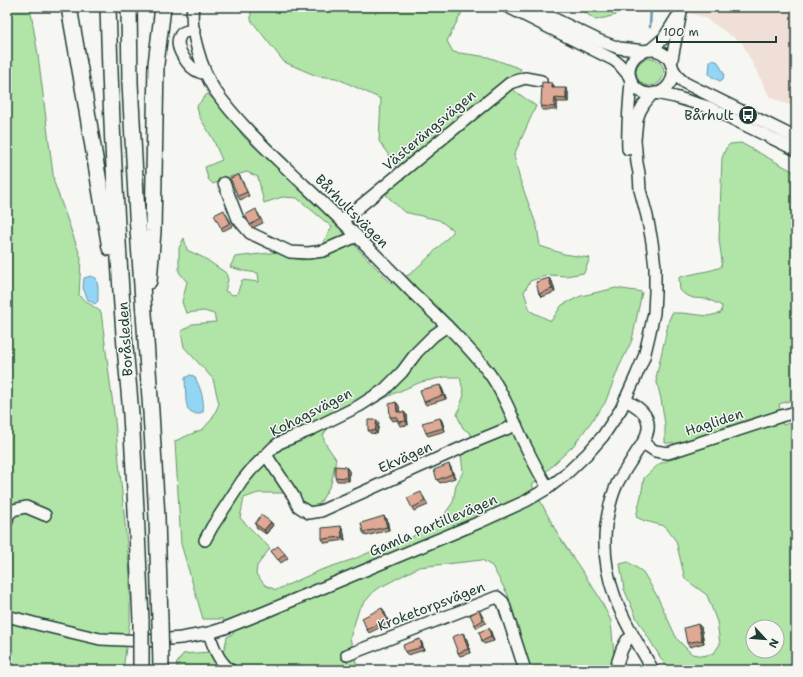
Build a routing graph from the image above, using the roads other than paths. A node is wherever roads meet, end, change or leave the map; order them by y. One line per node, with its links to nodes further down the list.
1 (69, 7): 23 (highway)
2 (108, 7): 23 (highway, Boråsleden)
3 (129, 7): 24 (highway, Boråsleden)
4 (163, 7): 24 (highway)
5 (193, 7): 9 (street, Bårhultsvägen)
6 (508, 7): 13 (street)
7 (530, 7): 10 (street)
8 (682, 7): 10 (street); 11 (street)
9 (194, 30): 12 (street, Bårhultsvägen); 12 (street)
10 (647, 50): 11 (street); 13 (street)
11 (672, 67): 15 (street); 16 (street)
12 (206, 73): 20 (street, Bårhultsvägen)
13 (631, 80): 15 (street); 19 (street, Gamla Partillevägen)
14 (541, 81): 20 (street, Västerängsvägen)
15 (654, 94): 17 (street); 19 (street, Gamla Partillevägen)
16 (796, 138)
17 (796, 150)
18 (224, 183): 21 (street)
19 (640, 190): 25 (street, Gamla Partillevägen)
20 (342, 221): 21 (street, Bårhultsvägen)
21 (357, 236): 22 (street, Bårhultsvägen)
22 (447, 326): 27 (street, Bårhultsvägen); 29 (street, Kohagsvägen)
23 (124, 334): 38 (highway, Boråsleden, bridge)
24 (145, 334): 39 (highway, Boråsleden, bridge)
25 (625, 400): 28 (street); 30 (street, Gamla Partillevägen)
26 (796, 412): 28 (street, Hagliden)
27 (516, 425): 29 (street, Ekvägen); 30 (street)
28 (643, 443): 36 (street)
29 (266, 454): 33 (street, Kohagsvägen)
30 (548, 488): 35 (street, Gamla Partillevägen)
31 (45, 515): 32 (street)
32 (7, 521)
33 (205, 540)
34 (7, 616): 35 (street, Gamla Partillevägen)
35 (209, 633): 40 (street)
36 (633, 636): 42 (street); 43 (street)
37 (347, 655): 41 (street, Kroketorpsvägen)
38 (141, 669)
39 (161, 669)
40 (230, 670)
41 (525, 670)
42 (615, 670)
43 (652, 670)

